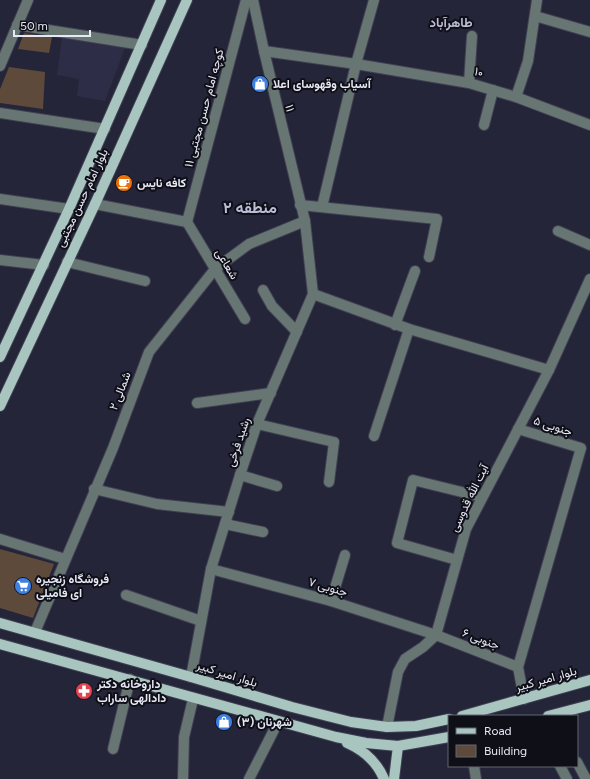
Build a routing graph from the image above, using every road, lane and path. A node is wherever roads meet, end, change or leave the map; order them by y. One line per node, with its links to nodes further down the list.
1 (161, 0): 12 (main road, بلوار امام حسن مجتبی)
2 (187, 0): 24 (main road, بلوار امام حسن مجتبی)
3 (246, 0): 29 (street, کوچه امام حسن مجتبی ۱۱)
4 (253, 0): 13 (street, ۱۱)
5 (374, 0): 14 (street)
6 (538, 0): 8 (street)
7 (25, 2): 9 (street)
8 (535, 16): 10 (street); 18 (street)
9 (18, 25): 12 (street); 15 (street)
10 (590, 32)
11 (472, 36): 16 (street)
12 (142, 45): 22 (main road, بلوار امام حسن مجتبی)
13 (264, 51): 14 (street, ۱۰); 25 (street, ۱۱)
14 (356, 64): 16 (street, ۱۰); 26 (street)
15 (0, 66)
16 (469, 83): 17 (street, ۱۰)
17 (493, 90): 18 (street, ۱۰); 20 (street)
18 (516, 97): 21 (street, ۱۰)
19 (0, 113): 22 (street)
20 (484, 125)
21 (590, 125)
22 (105, 129): 27 (main road, بلوار امام حسن مجتبی)
23 (0, 199): 27 (street)
24 (94, 204): 29 (street); 34 (main road, بلوار امام حسن مجتبی)
25 (300, 205): 26 (street); 28 (street, ۱۱)
26 (322, 207): 32 (street)
27 (69, 209): 35 (main road, بلوار امام حسن مجتبی)
28 (304, 221): 36 (street, ۲ شمالی); 41 (street, رشید فرخی)
29 (187, 222): 36 (street, شعاعی)
30 (558, 231): 31 (street)
31 (590, 245)
32 (429, 257)
33 (0, 260): 35 (street)
34 (67, 262): 39 (street); 50 (main road, بلوار امام حسن مجتبی)
35 (44, 264): 46 (main road, بلوار امام حسن مجتبی)
36 (215, 269): 42 (street, شعاعی); 57 (street, ۲ شمالی)
37 (415, 271): 43 (street)
38 (590, 279): 47 (street, آیت الله قدوسی)
39 (145, 281)
40 (263, 290): 45 (street)
41 (313, 294): 43 (street); 45 (street, رشید فرخی)
42 (245, 319)
43 (395, 325): 44 (street)
44 (409, 330): 47 (street); 53 (street)
45 (297, 332): 48 (street, رشید فرخی)
46 (0, 357)
47 (549, 370): 52 (street, آیت الله قدوسی)
48 (271, 393): 49 (street); 51 (street, رشید فرخی)
49 (197, 403)
50 (0, 406)
51 (257, 424): 54 (street, رشید فرخی); 55 (street)
52 (518, 429): 58 (street, آیت الله قدوسی); 74 (street, ۵ جنوبی)
53 (374, 436)
54 (240, 475): 56 (street); 59 (street, رشید فرخی)
55 (329, 482)
56 (277, 486)
57 (94, 489): 59 (street); 64 (street, ۲ شمالی)
58 (482, 497): 65 (street, آیت الله قدوسی); 65 (street)
59 (228, 512): 60 (street, رشید فرخی)
60 (225, 524): 61 (street); 66 (street, رشید فرخی)
61 (263, 532)
62 (0, 539): 64 (street)
63 (344, 555): 68 (street)
64 (65, 559): 71 (street, ۲ شمالی)
65 (457, 560): 72 (street, آیت الله قدوسی)
66 (211, 569): 68 (street, ۷ جنوبی); 69 (street, رشید فرخی)
67 (126, 595): 69 (street)
68 (331, 601): 72 (street, ۷ جنوبی)
69 (200, 621): 75 (street, رشید فرخی)
70 (0, 623): 71 (main road, بلوار امیر کبیر)
71 (35, 632): 75 (main road, بلوار امیر کبیر)
72 (436, 635): 74 (street, ۶ جنوبی); 85 (street)
73 (0, 644): 76 (main road)
74 (518, 667): 79 (street)
75 (191, 677): 85 (main road, بلوار امیر کبیر)
76 (130, 679): 78 (main road); 89 (street)
77 (590, 680): 79 (main road, بلوار امیر کبیر)
78 (193, 699): 84 (main road); 93 (street)
79 (524, 699): 81 (main road, بلوار امیر کبیر)
80 (590, 705): 82 (main road)
81 (466, 715)
82 (555, 715)
83 (448, 719): 85 (main road, بلوار امیر کبیر)
84 (278, 722): 87 (main road); 94 (street)
85 (387, 727)
86 (448, 737): 88 (main road)
87 (336, 738): 88 (main road); 95 (main road)
88 (398, 746): 96 (main road)
89 (113, 749)
90 (578, 764): 99 (street)
91 (474, 767): 97 (street)
92 (561, 767): 98 (street)
93 (183, 779)
94 (249, 779)
95 (384, 779)
96 (394, 779)
97 (476, 779)
98 (567, 779)
99 (586, 779)

